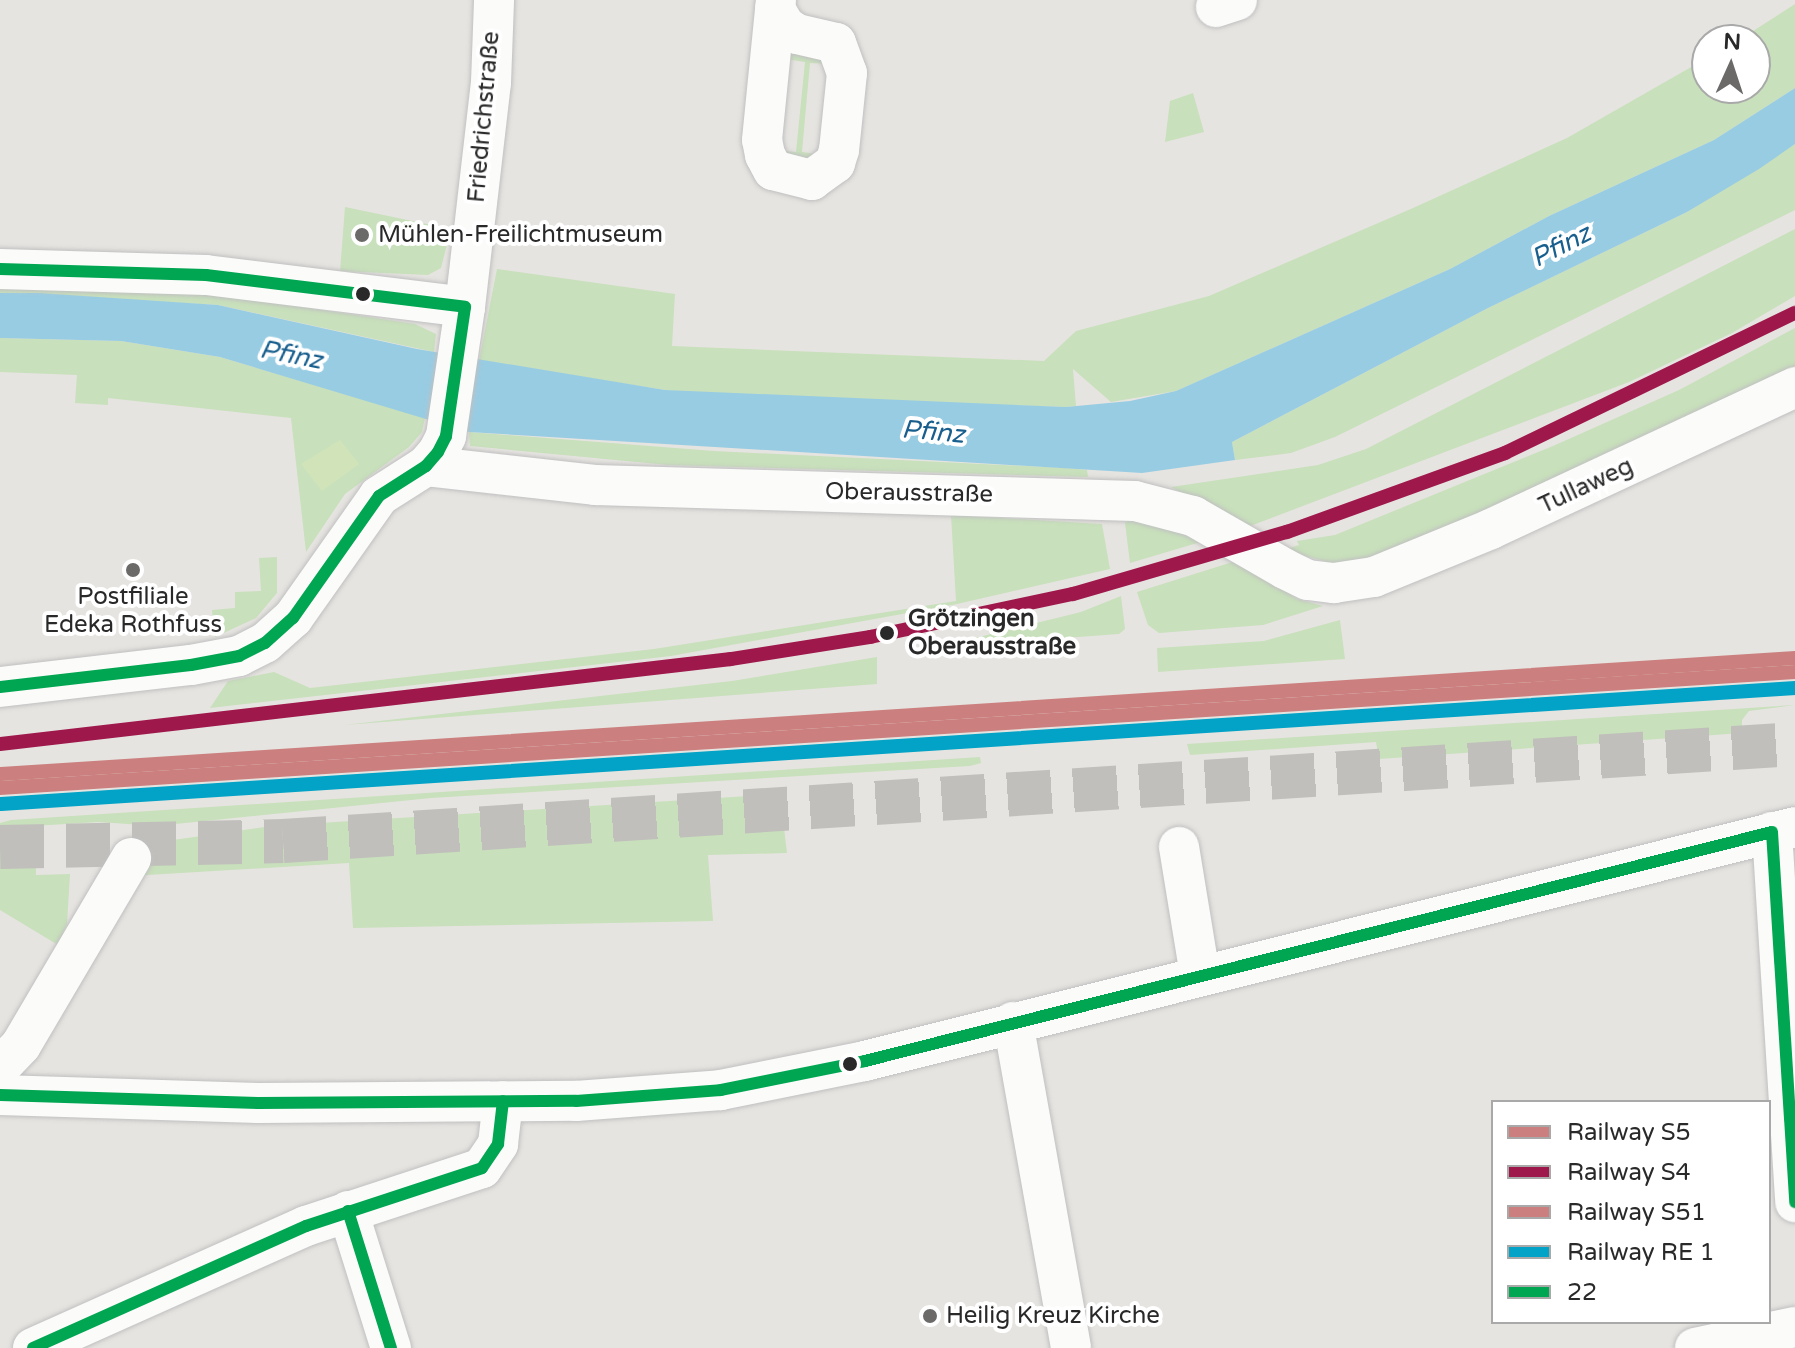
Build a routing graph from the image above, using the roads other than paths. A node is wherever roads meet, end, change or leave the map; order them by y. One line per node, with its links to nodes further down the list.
1 (494, 0): 3 (street, Friedrichstraße)
2 (0, 269): 3 (street)
3 (464, 320): 5 (street, Friedrichstraße)
4 (1795, 387): 6 (street, Tullaweg)
5 (436, 451): 6 (street, Oberausstraße); 7 (street)
6 (1374, 577)
7 (0, 687)
8 (1784, 830): 11 (street); 16 (street)
9 (1179, 847): 11 (street)
10 (131, 858): 13 (street)
11 (1200, 975): 12 (street)
12 (1013, 1022): 15 (street); 21 (street)
13 (0, 1067)
14 (0, 1095): 15 (street)
15 (503, 1101): 17 (street)
16 (1795, 1202)
17 (348, 1211): 19 (street); 20 (street)
18 (1795, 1327): 22 (street)
19 (33, 1348)
20 (391, 1348)
21 (1071, 1348)
22 (1695, 1348)

